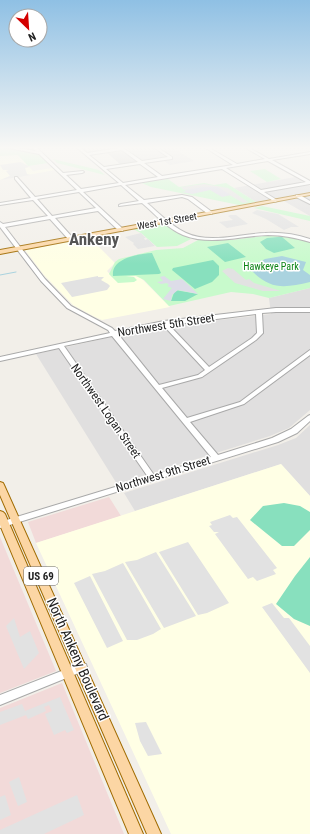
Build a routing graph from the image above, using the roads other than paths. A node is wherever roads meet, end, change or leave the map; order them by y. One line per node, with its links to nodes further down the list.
1 (23, 186): 11 (street)
2 (75, 186): 7 (street)
3 (110, 186): 7 (street)
4 (124, 186): 12 (street)
5 (251, 186): 8 (street)
6 (294, 186): 8 (street)
7 (80, 191): 11 (street); 17 (street)
8 (260, 192): 13 (street)
9 (310, 194): 10 (main road, West 1st Street)
10 (298, 196): 13 (main road, West 1st Street); 14 (street)
11 (34, 199): 15 (street); 19 (street)
12 (143, 201): 16 (street); 18 (street); 20 (street)
13 (275, 201): 18 (main road, West 1st Street)
14 (310, 203)
15 (0, 204)
16 (124, 205)
17 (99, 209): 19 (street); 22 (street)
18 (210, 213): 20 (main road, West 1st Street)
19 (50, 217): 21 (street); 23 (street)
20 (166, 221): 22 (main road, West 1st Street); 24 (street)
21 (0, 225): 25 (street)
22 (121, 230): 23 (main road, West 1st Street)
23 (71, 239): 25 (main road, West 1st Street)
24 (310, 241)
25 (19, 248): 26 (main road, West 1st Street); 30 (street)
26 (0, 252)
27 (310, 310): 28 (street, Northwest 5th Street)
28 (258, 312): 29 (street, Northwest 5th Street); 34 (street)
29 (164, 323): 30 (street, Northwest 5th Street); 34 (street)
30 (114, 333): 31 (street, Northwest 5th Street); 35 (street)
31 (60, 345): 33 (street, Northwest 5th Street); 39 (street, Northwest Logan Street)
32 (310, 352): 37 (street)
33 (0, 359)
34 (209, 370): 35 (street)
35 (158, 388): 37 (street)
36 (310, 417): 38 (street, Northwest 9th Street)
37 (185, 421): 38 (street)
38 (216, 458): 39 (street, Northwest 9th Street)
39 (152, 477): 41 (street, Northwest 9th Street)
40 (0, 485): 41 (main road, North Ankeny Boulevard / US 69)
41 (6, 521): 42 (main road, North Ankeny Boulevard / US 69); 43 (main road, North Ankeny Boulevard / US 69)
42 (82, 667): 43 (street); 46 (main road, North Ankeny Boulevard / US 69)
43 (68, 672): 44 (street); 45 (main road, North Ankeny Boulevard / US 69)
44 (0, 700)
45 (136, 834)
46 (154, 834)

